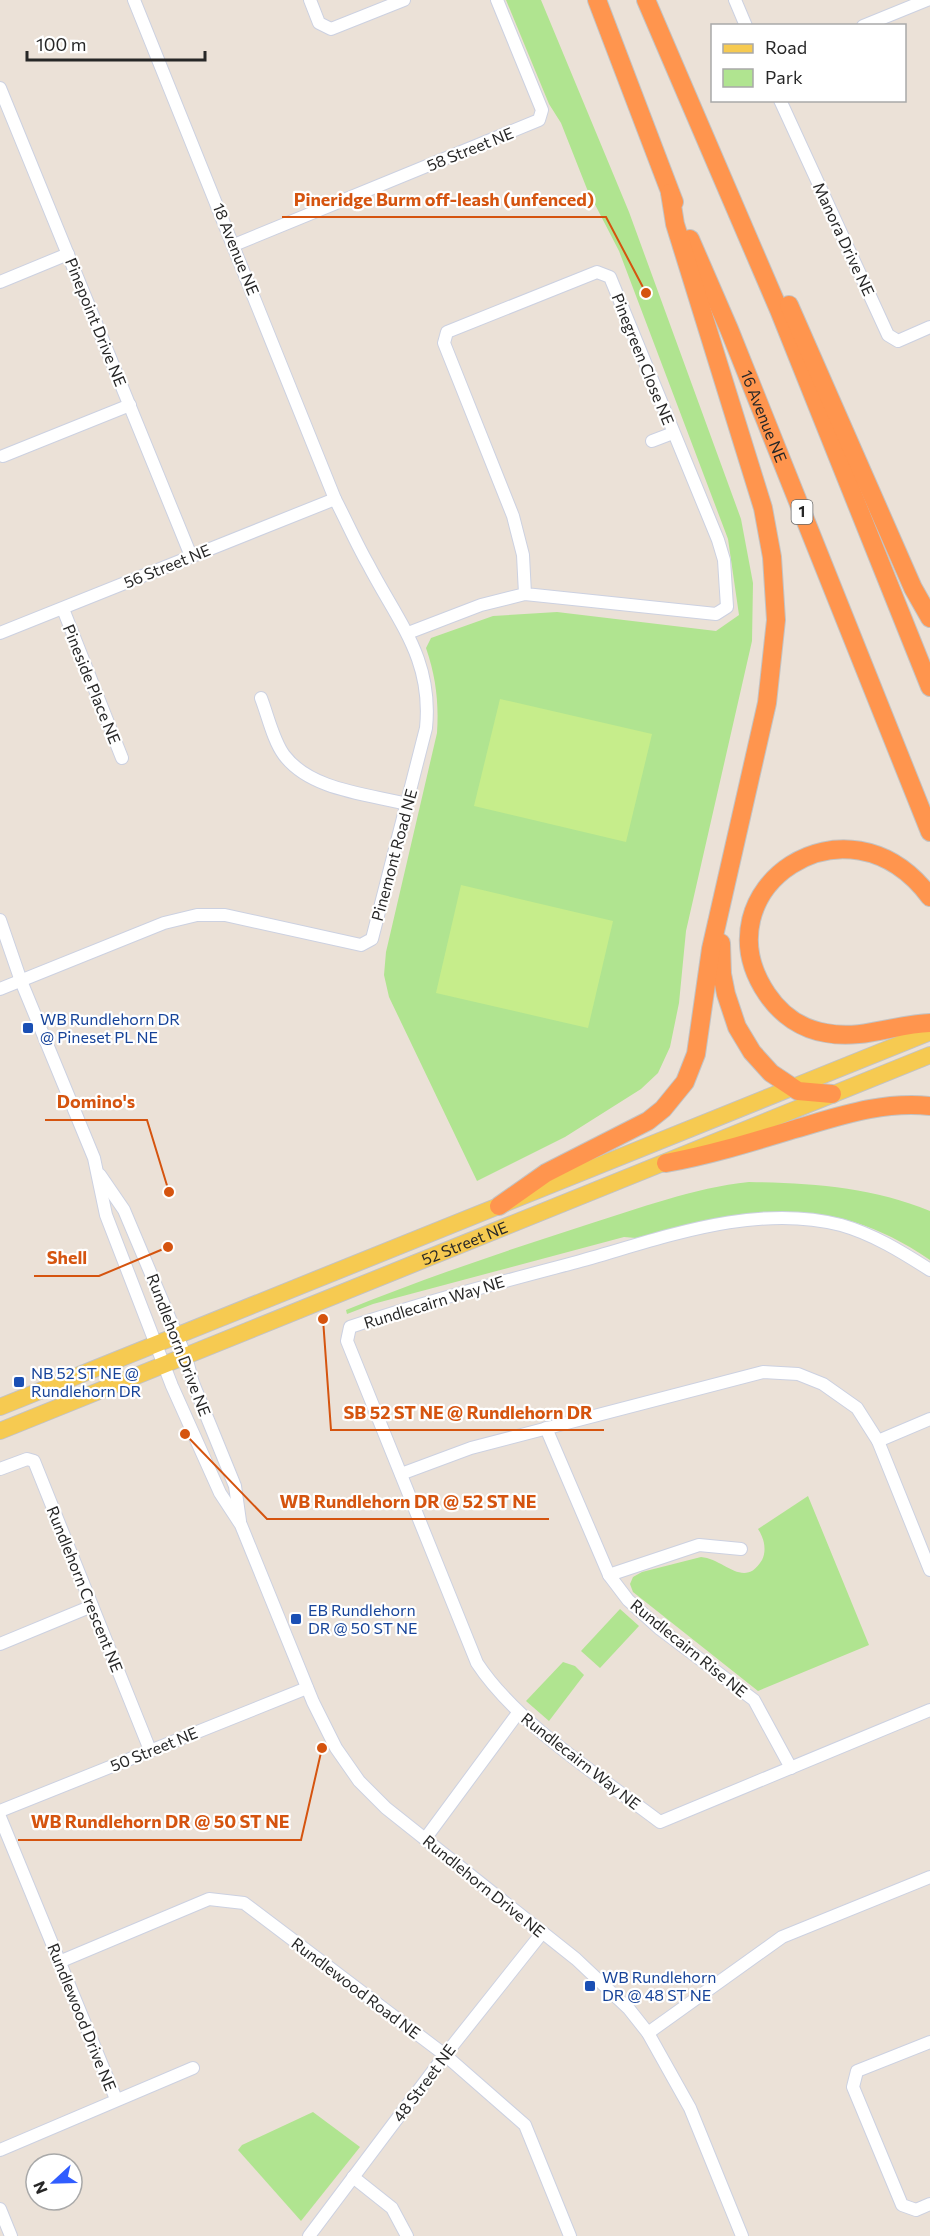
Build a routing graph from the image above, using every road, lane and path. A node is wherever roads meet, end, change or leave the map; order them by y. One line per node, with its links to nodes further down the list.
1 (134, 0): 16 (street, 18 Avenue NE)
2 (310, 0): 3 (street)
3 (404, 0)
4 (497, 0): 16 (street, 58 Street NE)
5 (597, 0): 14 (highway, 16 Avenue NE / 1)
6 (646, 0): 15 (highway)
7 (735, 0): 9 (street)
8 (927, 0): 10 (street)
9 (745, 24)
10 (868, 24)
11 (0, 87): 13 (street, Pinepoint Drive NE)
12 (781, 102): 19 (street, Manora Drive NE)
13 (3, 103): 17 (street, Pinepoint Drive NE)
14 (670, 193): 35 (highway, 16 Avenue NE / 1); 37 (highway)
15 (739, 214): 28 (highway); 31 (highway)
16 (234, 245): 24 (street, 18 Avenue NE)
17 (68, 254): 18 (street); 20 (street, Pinepoint Drive NE)
18 (0, 282)
19 (930, 327)
20 (130, 405): 23 (street); 25 (street, Pinepoint Drive NE)
21 (673, 433): 22 (street); 26 (street, Pinegreen Close NE); 26 (street, Pinegreen Close NE)
22 (652, 441)
23 (3, 456)
24 (335, 499): 25 (street, 56 Street NE); 30 (street, Pinemont Road NE)
25 (191, 556): 27 (street, 56 Street NE)
26 (525, 594): 30 (street, Pinegreen Close NE)
27 (63, 609): 29 (street, 56 Street NE); 33 (street, Pineside Place NE)
28 (930, 618)
29 (0, 633)
30 (408, 633): 34 (street, Pinemont Road NE)
31 (930, 687)
32 (261, 698): 34 (street)
33 (122, 758)
34 (407, 804): 39 (street, Pinemont Road NE)
35 (930, 832)
36 (930, 897): 41 (highway)
37 (721, 908): 44 (highway); 49 (highway)
38 (0, 920): 39 (street, Rundlehorn Drive NE)
39 (21, 981): 40 (street, Pinemont Road NE); 48 (street, Rundlehorn Drive NE)
40 (0, 989)
41 (930, 1023)
42 (930, 1032): 44 (main road, 52 Street NE)
43 (930, 1055): 45 (main road, 52 Street NE)
44 (794, 1086): 45 (highway); 49 (main road, 52 Street NE)
45 (832, 1094): 47 (main road, 52 Street NE)
46 (930, 1106): 47 (highway)
47 (666, 1163): 53 (main road, 52 Street NE)
48 (98, 1171): 51 (street, Rundlehorn Drive NE); 52 (street, Rundlehorn Drive NE)
49 (499, 1206): 51 (main road, 52 Street NE)
50 (930, 1270): 61 (street, Rundlecairn Way NE)
51 (177, 1336): 52 (main road, 52 Street NE); 53 (street, Rundlehorn Drive NE)
52 (156, 1345): 54 (street, Rundlehorn Drive NE); 55 (main road, 52 Street NE)
53 (186, 1357): 54 (main road, 52 Street NE); 62 (street, Rundlehorn Drive NE)
54 (164, 1366): 58 (main road, 52 Street NE); 62 (street, Rundlehorn Drive NE)
55 (0, 1407)
56 (930, 1419): 59 (street)
57 (546, 1428): 59 (street); 61 (street); 65 (street, Rundlecairn Rise NE)
58 (0, 1431)
59 (878, 1441): 64 (street)
60 (0, 1469): 66 (street, Rundlehorn Crescent NE)
61 (401, 1474): 70 (street, Rundlecairn Way NE)
62 (241, 1525): 68 (street, Rundlehorn Drive NE)
63 (741, 1550): 65 (street)
64 (930, 1570)
65 (609, 1575): 72 (street, Rundlecairn Rise NE)
66 (92, 1606): 67 (street); 71 (street, Rundlehorn Crescent NE)
67 (0, 1644)
68 (308, 1688): 71 (street, 50 Street NE); 75 (street, Rundlehorn Drive NE)
69 (930, 1710): 72 (street, Rundlecairn Way NE)
70 (518, 1713): 72 (street, Rundlecairn Way NE); 75 (street)
71 (150, 1750): 73 (street, 50 Street NE)
72 (791, 1768)
73 (0, 1811)
74 (0, 1817): 78 (street, Rundlewood Drive NE)
75 (425, 1839): 77 (street, Rundlehorn Drive NE)
76 (930, 1876): 79 (street)
77 (542, 1933): 79 (street, Rundlehorn Drive NE); 81 (street, 48 Street NE)
78 (59, 1962): 81 (street, Rundlewood Road NE); 83 (street, Rundlewood Drive NE)
79 (648, 2033): 92 (street, Rundlehorn Drive NE)
80 (930, 2042): 86 (street)
81 (445, 2055): 85 (street, 48 Street NE); 91 (street, Rundlewood Road NE)
82 (193, 2068): 83 (street)
83 (116, 2100): 84 (street, Rundlewood Drive NE)
84 (0, 2150)
85 (353, 2177): 89 (street, 48 Street NE); 90 (street)
86 (930, 2204)
87 (0, 2209): 88 (street)
88 (11, 2236)
89 (309, 2236)
90 (407, 2236)
91 (570, 2236)
92 (742, 2236)

